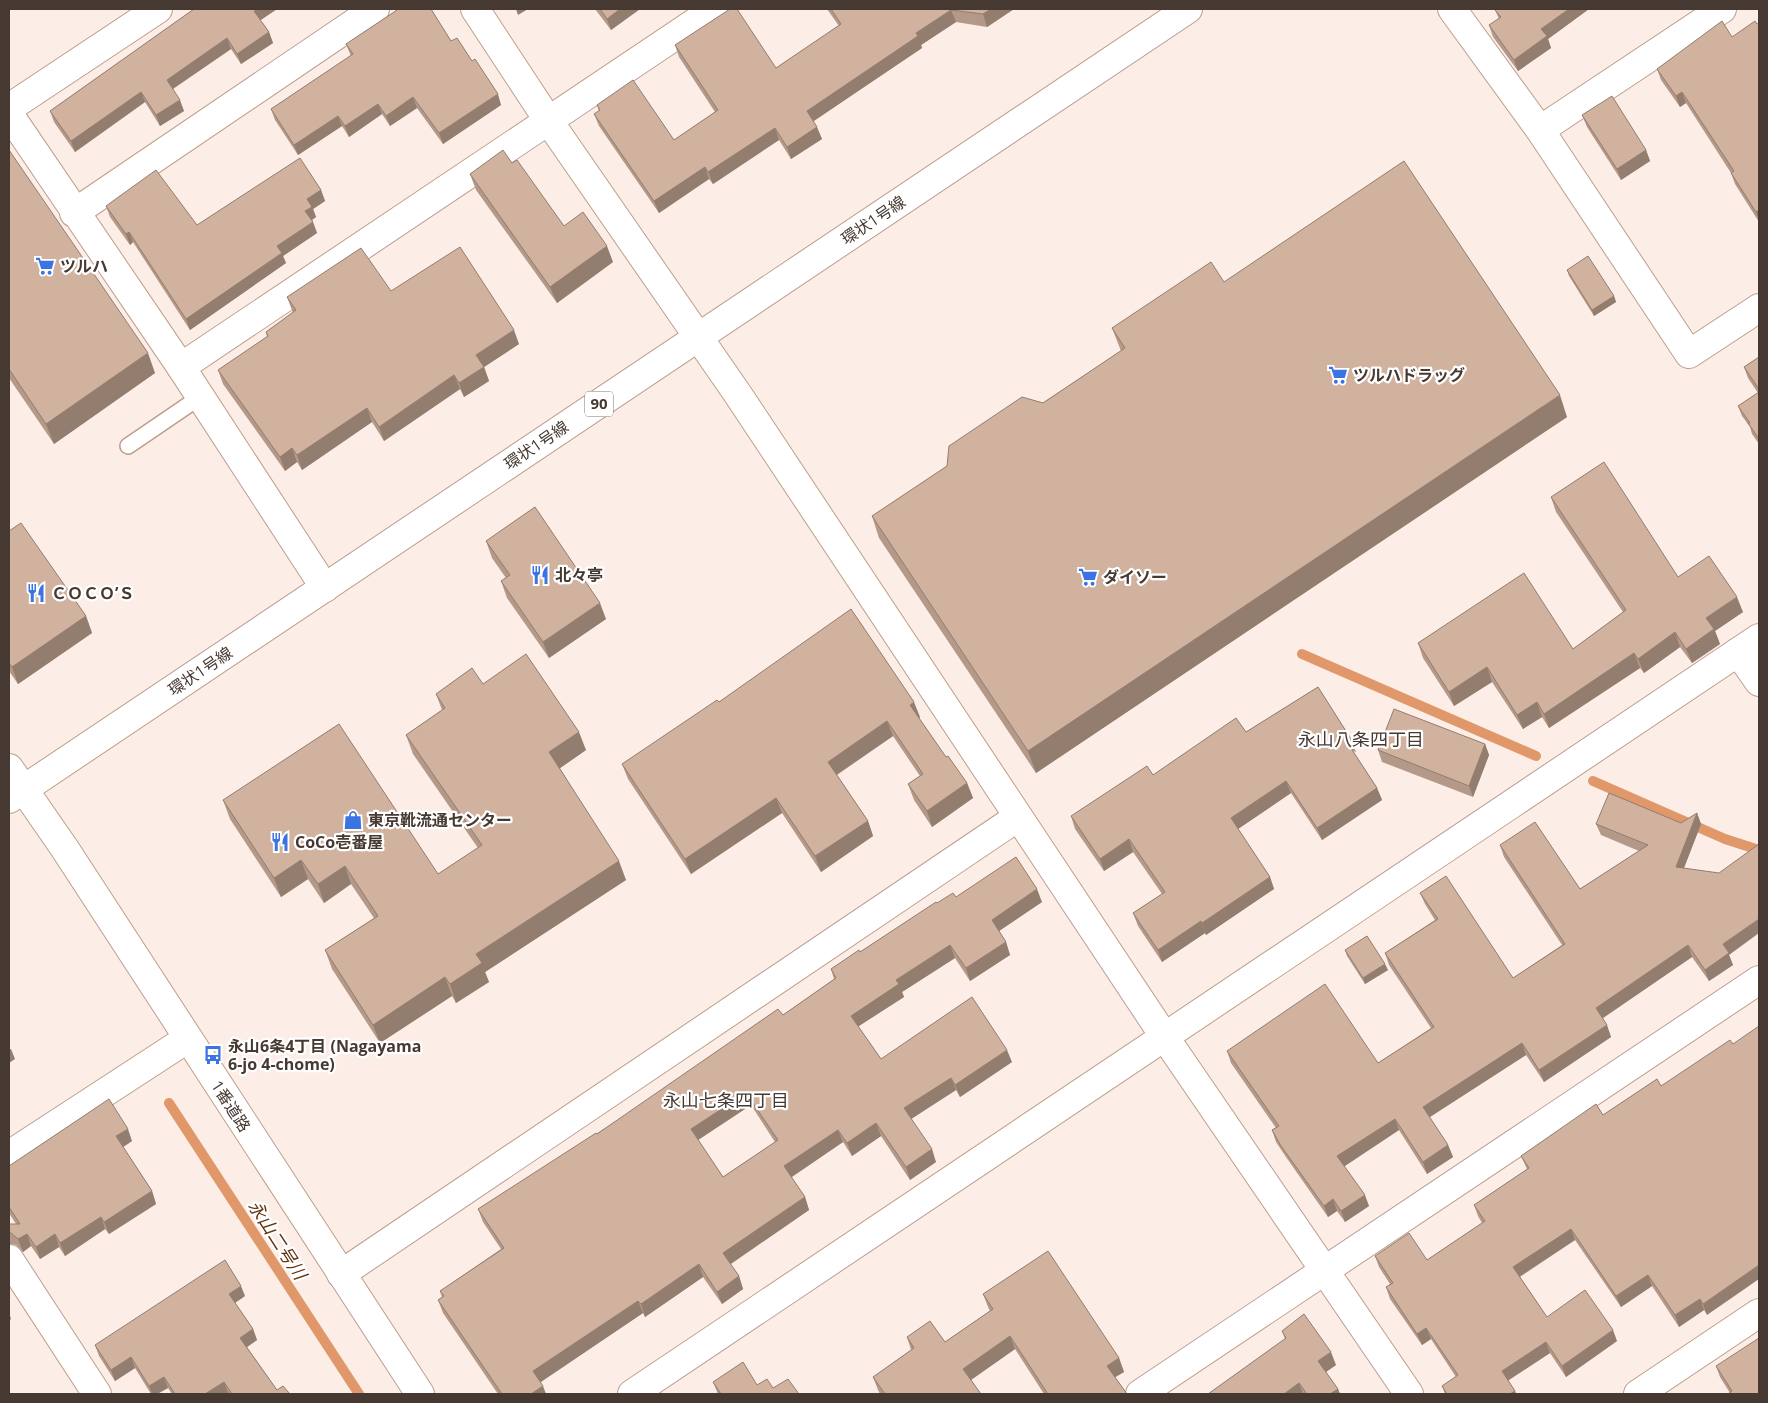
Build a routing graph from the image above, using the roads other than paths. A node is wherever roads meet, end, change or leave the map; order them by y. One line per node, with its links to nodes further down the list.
1 (158, 9): 8 (street)
2 (375, 9): 12 (street)
3 (475, 9): 10 (street)
4 (715, 9): 10 (street)
5 (1188, 9): 14 (street, 環状1号線 / 90)
6 (1452, 9): 11 (street)
7 (1722, 9): 11 (street)
8 (9, 108)
9 (9, 114): 12 (street)
10 (548, 120): 14 (street); 15 (street)
11 (1540, 130): 13 (street)
12 (74, 213): 15 (street)
13 (1759, 308)
14 (699, 336): 18 (street, 環状1号線 / 90); 22 (street)
15 (181, 367): 16 (street)
16 (200, 397): 17 (lane); 18 (street)
17 (128, 446)
18 (324, 588): 21 (street, 環状1号線 / 90)
19 (1749, 645): 20 (street); 24 (street)
20 (1759, 682)
21 (14, 785): 25 (street, 1番道路)
22 (1018, 817): 24 (street); 29 (street)
23 (1759, 980): 28 (street)
24 (1164, 1036): 28 (street); 33 (street)
25 (187, 1039): 26 (street); 29 (street, 1番道路)
26 (9, 1155)
27 (9, 1260): 31 (street)
28 (1326, 1271): 34 (street); 35 (street)
29 (341, 1274): 32 (street, 1番道路)
30 (1759, 1313): 36 (street)
31 (97, 1394)
32 (420, 1394)
33 (632, 1394)
34 (1140, 1394)
35 (1409, 1394)
36 (1638, 1394)

